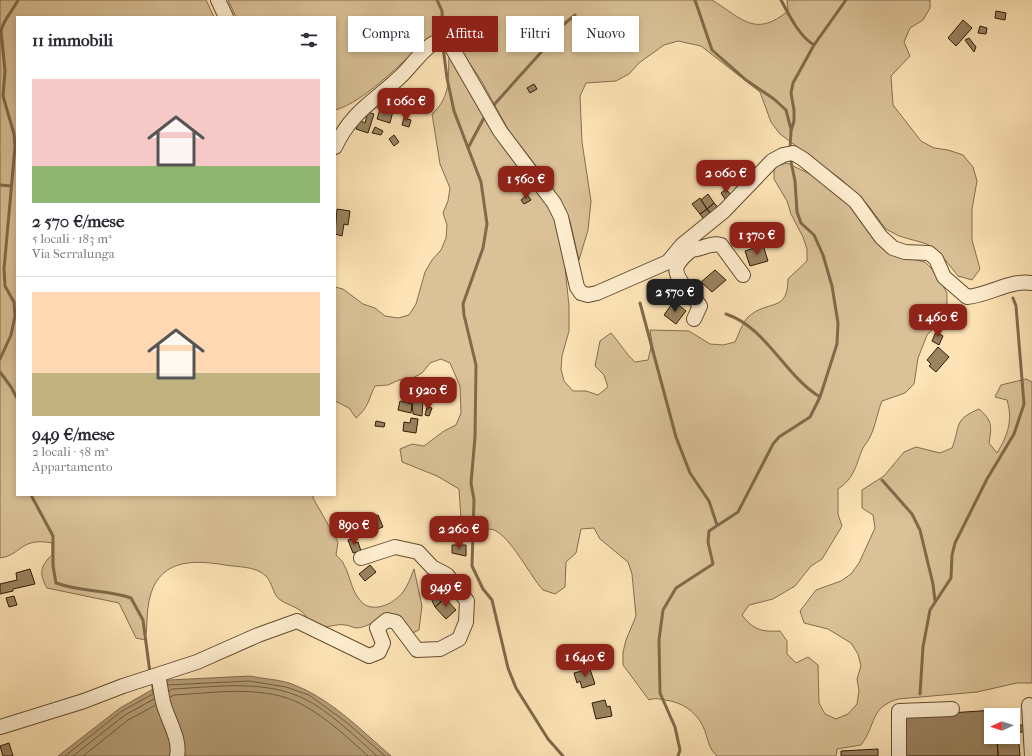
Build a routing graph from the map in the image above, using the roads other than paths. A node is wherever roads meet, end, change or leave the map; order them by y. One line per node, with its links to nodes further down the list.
1 (218, 0): 2 (street)
2 (226, 16)
3 (336, 145): 4 (street)
4 (689, 245): 5 (street); 6 (street); 7 (street)
5 (744, 275)
6 (1032, 283)
7 (694, 319)
8 (361, 558): 9 (street)
9 (158, 674): 12 (street); 13 (street)
10 (1029, 704): 15 (street)
11 (952, 709): 14 (street)
12 (0, 727)
13 (177, 756)
14 (899, 756)
15 (1032, 756)

